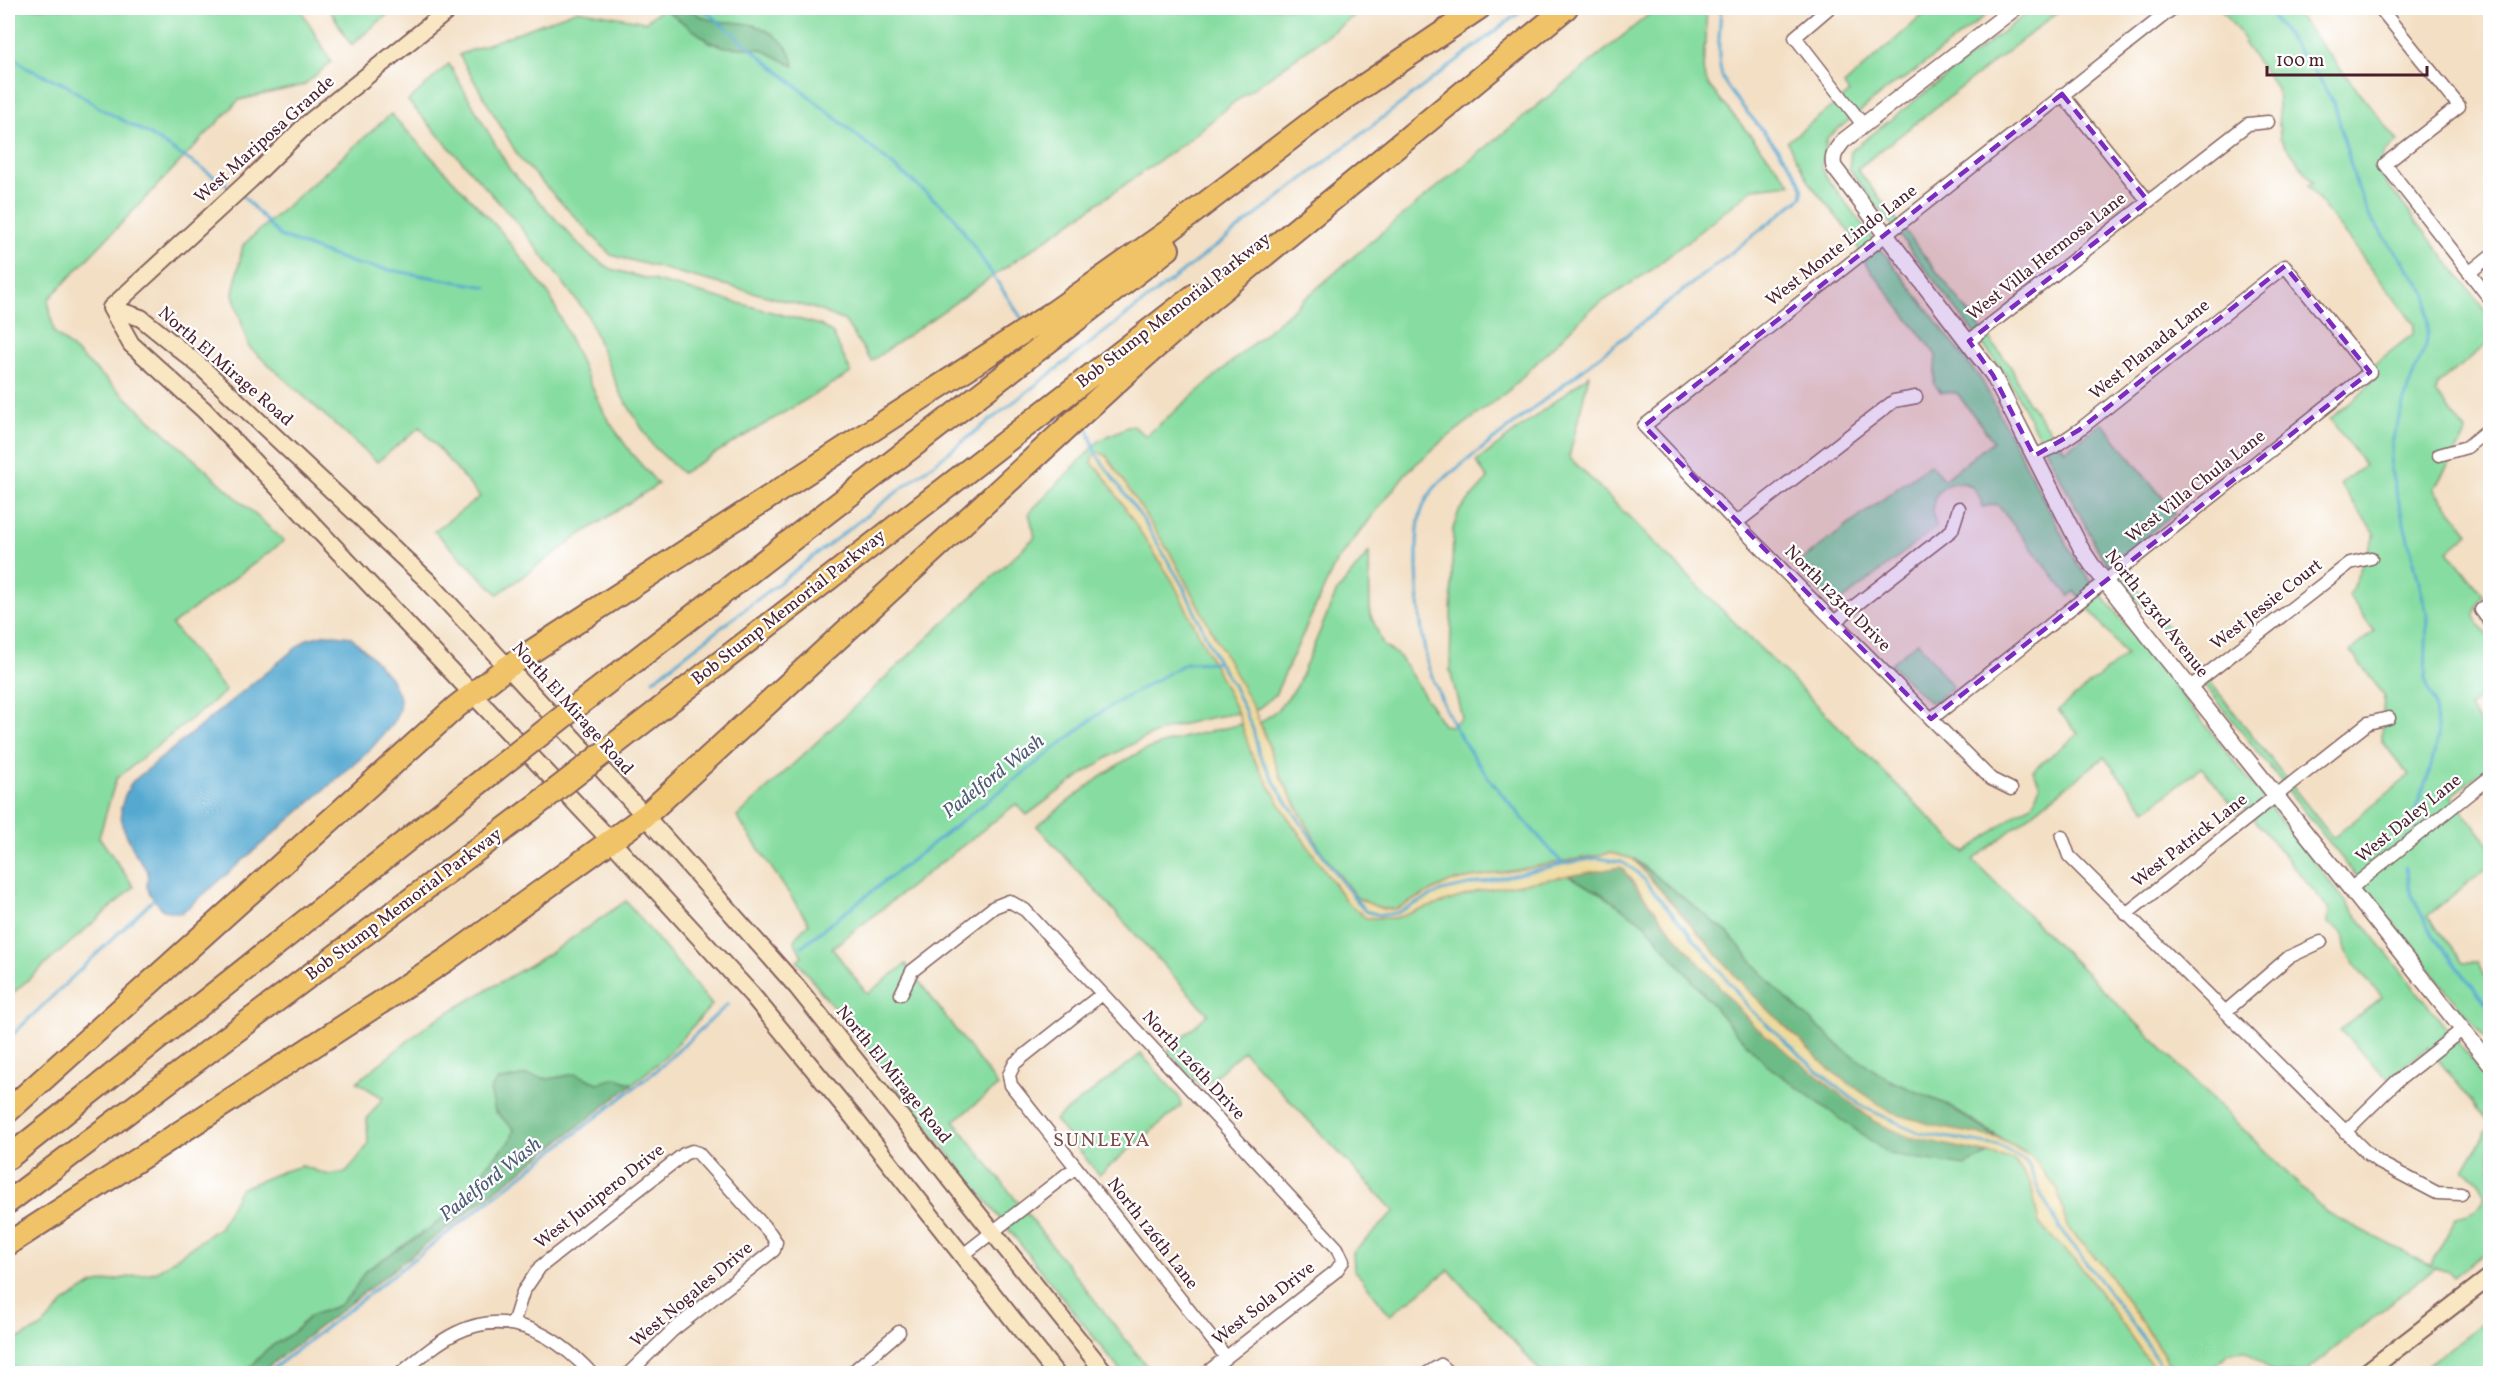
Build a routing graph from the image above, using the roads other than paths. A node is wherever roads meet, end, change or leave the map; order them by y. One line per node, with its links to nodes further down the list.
1 (451, 8): 17 (main road, West Mariposa Grande)
2 (1481, 8): 18 (highway)
3 (1566, 8): 40 (highway); 56 (highway, Bob Stump Memorial Parkway, bridge)
4 (1829, 8): 10 (street)
5 (2015, 8): 10 (street)
6 (2173, 8): 8 (street, West Monte Lindo Lane)
7 (2380, 8): 15 (street)
8 (2062, 94): 11 (street); 12 (street, West Monte Lindo Lane)
9 (2268, 122): 11 (street, West Villa Hermosa Lane)
10 (1864, 126): 12 (street, North 123rd Avenue)
11 (2148, 201): 19 (street, West Villa Hermosa Lane)
12 (1884, 235): 19 (street, North 123rd Avenue); 21 (street, West Monte Lindo Lane)
13 (2490, 256): 15 (street)
14 (2285, 266): 24 (street, West Planada Lane); 28 (street, West Villa Chula Lane)
15 (2469, 273): 16 (street)
16 (2490, 299)
17 (111, 308): 32 (main road, North El Mirage Road); 34 (main road)
18 (1060, 319): 32 (highway); 53 (highway, bridge)
19 (1969, 341): 24 (street, North 123rd Avenue)
20 (1916, 397): 26 (street)
21 (1644, 426): 26 (street, North 123rd Drive)
22 (2490, 428): 23 (street)
23 (2439, 455)
24 (2034, 456): 28 (street, North 123rd Avenue)
25 (1959, 508): 30 (street)
26 (1736, 523): 30 (street, North 123rd Drive)
27 (2371, 558): 33 (street, West Jessie Court)
28 (2105, 582): 33 (street, North 123rd Avenue); 36 (street, West Villa Chula Lane)
29 (2486, 606): 31 (street)
30 (1834, 622): 36 (street, North 123rd Drive)
31 (2490, 622)
32 (506, 668): 34 (highway); 40 (main road, North El Mirage Road)
33 (2189, 688): 39 (street, North 123rd Avenue)
34 (472, 694): 42 (main road); 51 (highway)
35 (2389, 718): 39 (street, West Patrick Lane)
36 (1931, 719): 38 (street, North 123rd Drive)
37 (2490, 777): 43 (street, West Daley Lane)
38 (2011, 789)
39 (2276, 796): 43 (street, North 123rd Avenue); 44 (street, West Patrick Lane)
40 (645, 816): 42 (highway); 57 (main road, North El Mirage Road)
41 (2062, 837): 44 (street)
42 (612, 842): 59 (highway); 60 (main road)
43 (2350, 889): 49 (street, North 123rd Avenue)
44 (2126, 914): 48 (street)
45 (2321, 942): 48 (street)
46 (901, 994): 47 (street, North 126th Drive)
47 (1101, 994): 54 (street, North 126th Lane); 61 (street, North 126th Drive)
48 (2225, 1012): 52 (street)
49 (2463, 1029): 50 (street, North 123rd Avenue); 52 (street)
50 (2490, 1064)
51 (8, 1112)
52 (2345, 1132): 55 (street)
53 (8, 1158)
54 (1076, 1167): 57 (street); 65 (street, North 126th Lane)
55 (2461, 1194)
56 (8, 1202)
57 (993, 1232): 60 (street); 72 (main road, North El Mirage Road)
58 (776, 1242): 63 (street, West Junipero Drive); 69 (street, West Nogales Drive)
59 (8, 1244)
60 (963, 1255): 71 (main road)
61 (1343, 1261): 65 (street, West Sola Drive)
62 (2490, 1277): 75 (main road)
63 (513, 1324): 67 (street); 68 (street)
64 (899, 1332): 70 (street)
65 (1226, 1357): 73 (street, West Sola Drive)
66 (1446, 1369): 74 (street)
67 (400, 1374)
68 (592, 1374)
69 (628, 1374)
70 (849, 1374)
71 (1056, 1374)
72 (1106, 1374)
73 (1205, 1374)
74 (1426, 1374)
75 (2364, 1374)

